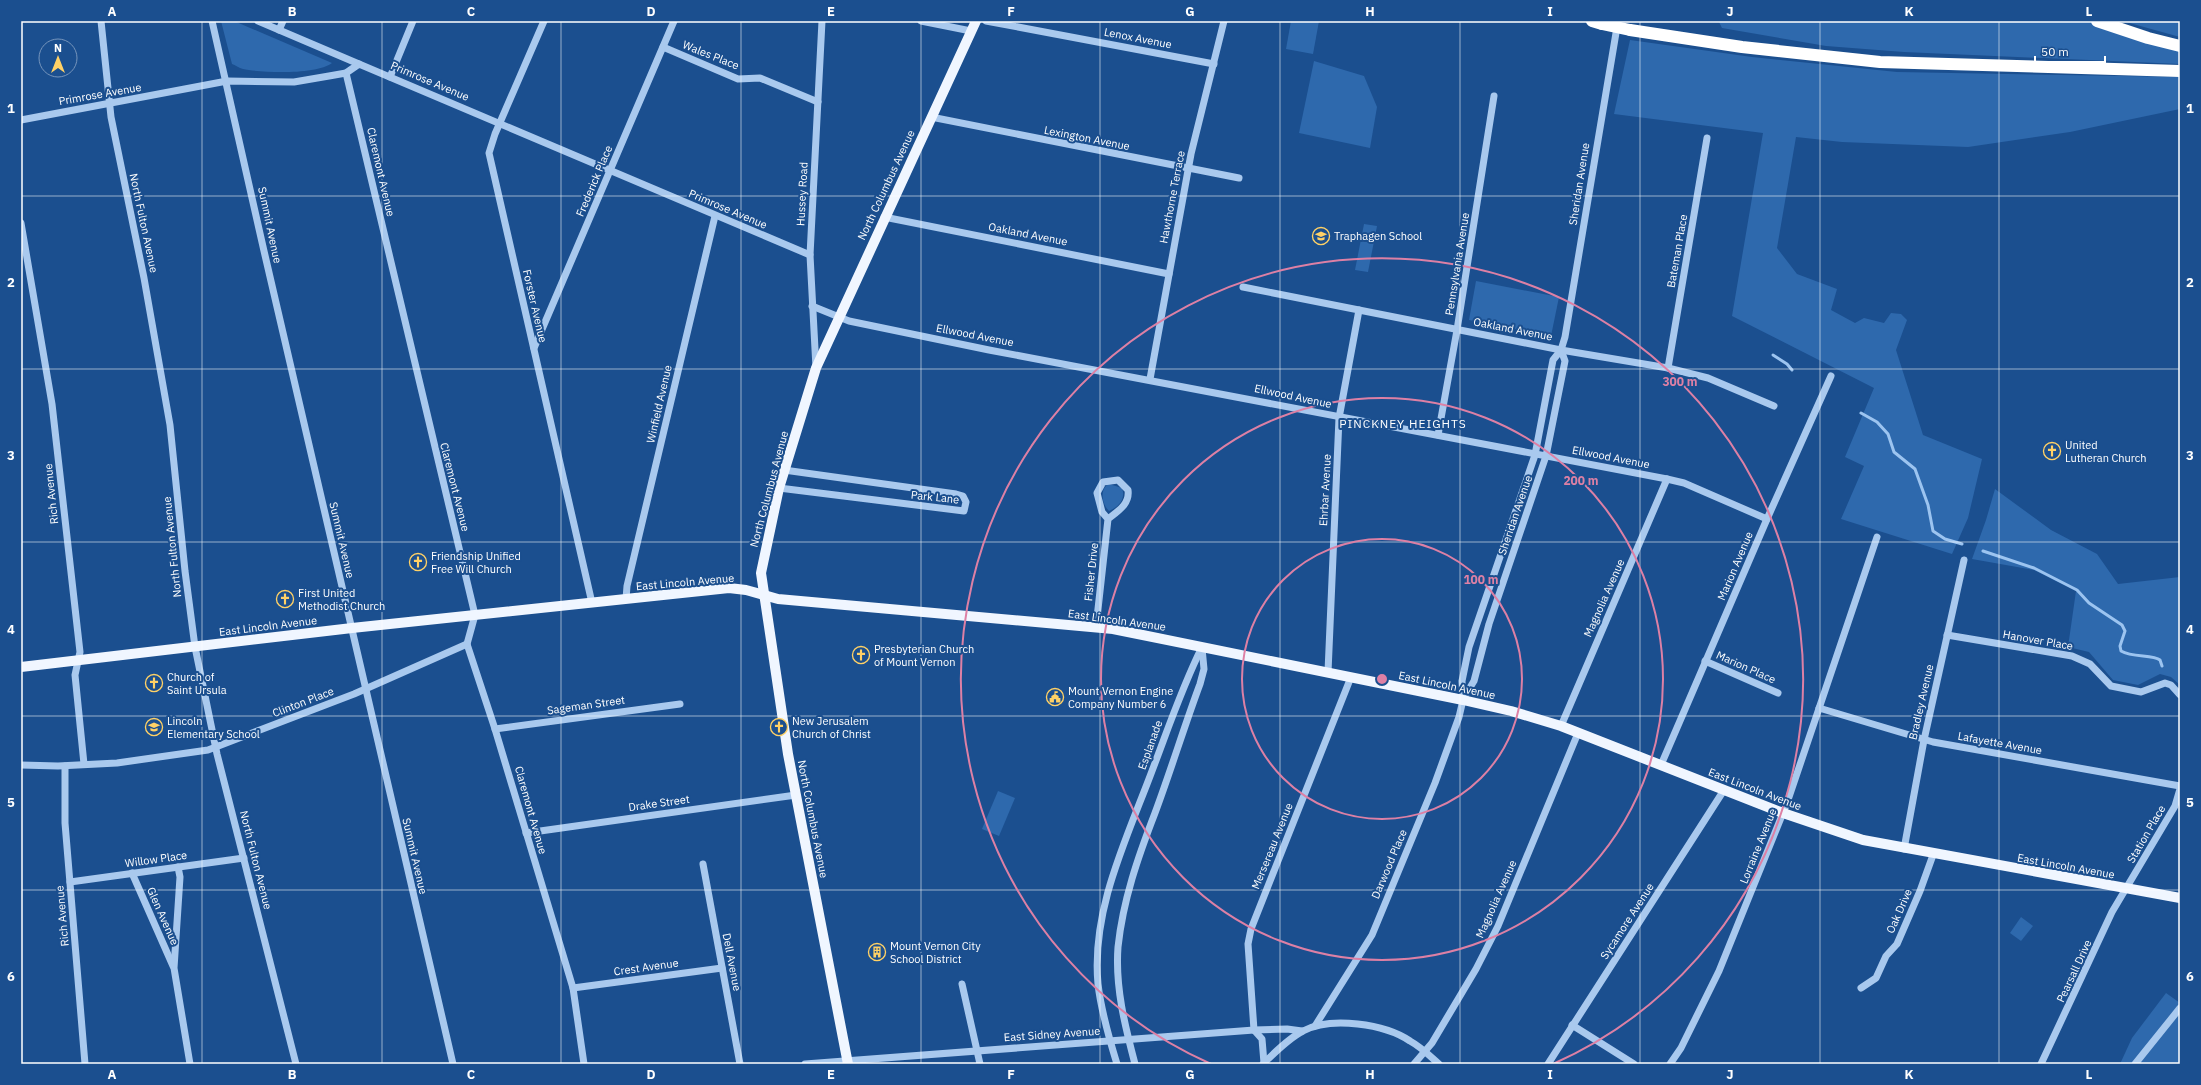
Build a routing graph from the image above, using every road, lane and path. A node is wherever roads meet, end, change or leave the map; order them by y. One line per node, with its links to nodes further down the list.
1 (101, 21): 28 (street, North Fulton Avenue)
2 (212, 21): 25 (street, Summit Avenue)
3 (258, 21): 16 (street)
4 (283, 21): 16 (street)
5 (413, 21): 24 (street)
6 (544, 21): 31 (street, Forster Avenue)
7 (674, 21): 19 (street, Frederick Place)
8 (822, 21): 27 (street, Hussey Road)
9 (921, 21): 17 (street)
10 (976, 21): 17 (main road, North Columbus Avenue)
11 (986, 21): 21 (street, Lenox Avenue)
12 (1224, 21): 21 (street, Hawthorne Terrace)
13 (1618, 21): 47 (street, Sheridan Avenue)
14 (2098, 21): 18 (highway)
15 (1597, 22): 22 (highway, bridge)
16 (280, 30): 20 (street)
17 (971, 31): 29 (main road, North Columbus Avenue)
18 (2180, 46)
19 (663, 47): 27 (street, Wales Place); 34 (street, Frederick Place)
20 (359, 64): 23 (street, Primrose Avenue); 24 (street, Primrose Avenue)
21 (1214, 64): 33 (street, Hawthorne Terrace)
22 (2180, 71)
23 (346, 73): 25 (street, Primrose Avenue); 67 (street, Claremont Avenue)
24 (390, 77): 31 (street, Primrose Avenue)
25 (227, 81): 28 (street, Primrose Avenue); 69 (street, Summit Avenue)
26 (1494, 96): 45 (street, Pennsylvania Avenue)
27 (818, 102): 39 (street, Hussey Road)
28 (110, 104): 30 (street, Primrose Avenue); 72 (street, North Fulton Avenue)
29 (931, 118): 33 (street, Lexington Avenue); 37 (main road, North Columbus Avenue)
30 (21, 120)
31 (500, 123): 34 (street, Primrose Avenue); 46 (street, Forster Avenue)
32 (1707, 138): 49 (street, Bateman Place)
33 (1188, 169): 35 (street, Lexington Avenue); 40 (street, Hawthorne Terrace)
34 (610, 171): 36 (street, Primrose Avenue); 46 (street, Frederick Place)
35 (1239, 178)
36 (715, 216): 39 (street, Primrose Avenue); 65 (street, Winfield Avenue)
37 (884, 217): 40 (street, Oakland Avenue); 44 (main road, North Columbus Avenue)
38 (21, 223): 74 (street, Rich Avenue)
39 (810, 255): 42 (street, Hussey Road)
40 (1169, 274): 51 (street, Hawthorne Terrace)
41 (1243, 287): 43 (street, Oakland Avenue)
42 (812, 306): 44 (street, Ellwood Avenue); 48 (street, Hussey Road)
43 (1358, 310): 45 (street, Oakland Avenue); 53 (street, Ehrbar Avenue)
44 (838, 317): 48 (main road, North Columbus Avenue); 51 (street, Ellwood Avenue)
45 (1457, 330): 47 (street, Oakland Avenue); 54 (street, Pennsylvania Avenue)
46 (534, 348): 66 (street, Forster Avenue)
47 (1561, 350): 49 (street, Oakland Avenue); 55 (street, Sheridan Avenue); 56 (street, Sheridan Avenue)
48 (816, 368): 57 (main road, North Columbus Avenue)
49 (1668, 368): 52 (street, Oakland Avenue)
50 (1831, 376): 61 (street, Marion Avenue)
51 (1150, 379): 53 (street, Ellwood Avenue)
52 (1774, 406)
53 (1339, 418): 54 (street, Ellwood Avenue); 77 (street, Ehrbar Avenue)
54 (1438, 435): 55 (street, Ellwood Avenue)
55 (1535, 455): 56 (street, Ellwood Avenue); 82 (street, Sheridan Avenue)
56 (1546, 456): 58 (street, Ellwood Avenue); 82 (street, Sheridan Avenue)
57 (784, 470): 59 (main road, North Columbus Avenue); 59 (street, Park Lane)
58 (1667, 479): 61 (street, Ellwood Avenue); 85 (street, Magnolia Avenue)
59 (779, 488): 64 (main road, North Columbus Avenue)
60 (1108, 519): 60 (street); 68 (street, Fisher Drive)
61 (1767, 519): 75 (street, Marion Avenue)
62 (1877, 537): 84 (street, Lorraine Avenue)
63 (1964, 560): 70 (street, Bradley Avenue)
64 (763, 595): 65 (main road, East Lincoln Avenue); 68 (main road, East Lincoln Avenue); 96 (main road, North Columbus Avenue)
65 (626, 599): 66 (main road, East Lincoln Avenue)
66 (592, 603): 67 (main road, East Lincoln Avenue)
67 (475, 615): 69 (main road, East Lincoln Avenue); 71 (street, Claremont Avenue)
68 (1096, 627): 73 (main road, East Lincoln Avenue)
69 (352, 628): 72 (main road, East Lincoln Avenue); 79 (street, Summit Avenue)
70 (1947, 635): 81 (street, Hanover Place); 88 (street, Bradley Avenue)
71 (467, 644): 79 (street, Clinton Place); 86 (street, Claremont Avenue)
72 (196, 647): 74 (main road, East Lincoln Avenue); 89 (street, North Fulton Avenue)
73 (1202, 647): 77 (main road, East Lincoln Avenue); 118 (street); 119 (street, Esplanade)
74 (78, 660): 76 (main road, East Lincoln Avenue); 90 (street, Rich Avenue)
75 (1705, 661): 80 (street, Marion Place); 92 (street, Marion Avenue)
76 (21, 667)
77 (1328, 672): 78 (main road, East Lincoln Avenue)
78 (1351, 677): 82 (main road, East Lincoln Avenue); 116 (street, Mersereau Avenue)
79 (366, 689): 89 (street, Clinton Place); 127 (street, Summit Avenue)
80 (1778, 693)
81 (2180, 695)
82 (1463, 700): 85 (main road, East Lincoln Avenue); 115 (street, Darwood Place)
83 (680, 704): 86 (street, Sageman Street)
84 (1819, 708): 88 (street, Lafayette Avenue); 97 (street, Lorraine Avenue)
85 (1561, 726): 87 (main road, East Lincoln Avenue)
86 (496, 729): 98 (street, Claremont Avenue)
87 (1578, 733): 92 (main road, East Lincoln Avenue); 121 (street, Magnolia Avenue)
88 (1924, 740): 94 (street, Lafayette Avenue); 99 (street, Bradley Avenue)
89 (216, 747): 90 (street, Clinton Place); 101 (street, North Fulton Avenue)
90 (84, 764): 93 (street, Clinton Place)
91 (21, 765): 93 (street, Clinton Place)
92 (1661, 765): 95 (main road, East Lincoln Avenue)
93 (65, 766): 105 (street, Rich Avenue)
94 (2180, 788): 106 (street, Station Place)
95 (1724, 790): 97 (main road, East Lincoln Avenue); 114 (street, Sycamore Avenue)
96 (796, 795): 98 (street, Drake Street); 122 (main road, North Columbus Avenue)
97 (1783, 813): 99 (main road, East Lincoln Avenue); 138 (street, Lorraine Avenue)
98 (526, 833): 111 (street, Claremont Avenue)
99 (1904, 849): 100 (main road, East Lincoln Avenue)
100 (1933, 855): 106 (main road, East Lincoln Avenue); 112 (street, Oak Drive)
101 (244, 858): 103 (street, Willow Place); 126 (street, North Fulton Avenue)
102 (703, 864): 109 (street, Dell Avenue)
103 (178, 867): 104 (street, Willow Place); 108 (street, Glen Avenue)
104 (132, 873): 105 (street, Willow Place); 108 (street, Glen Avenue)
105 (70, 882): 124 (street, Rich Avenue)
106 (2128, 889): 107 (main road, East Lincoln Avenue); 139 (street, Pearsall Drive)
107 (2180, 898)
108 (174, 968): 125 (street, Glen Avenue)
109 (722, 968): 111 (street, Crest Avenue); 129 (street, Dell Avenue)
110 (962, 984): 120 (street)
111 (573, 988): 128 (street, Claremont Avenue)
112 (1861, 988)
113 (2180, 1008): 140 (street)
114 (1572, 1025): 136 (street, Sycamore Avenue); 137 (street)
115 (1315, 1026): 117 (street); 121 (street)
116 (1254, 1030): 117 (street, East Sidney Avenue); 118 (street, East Sidney Avenue); 123 (street)
117 (1302, 1031): 123 (street)
118 (1128, 1040): 119 (street, East Sidney Avenue); 133 (street)
119 (1110, 1041): 120 (street, East Sidney Avenue); 132 (street, Esplanade)
120 (976, 1051): 122 (street, East Sidney Avenue); 131 (street)
121 (1425, 1052): 134 (street, Magnolia Avenue); 135 (street)
122 (848, 1062): 130 (street, East Sidney Avenue)
123 (1263, 1063)
124 (85, 1064)
125 (190, 1064)
126 (296, 1064)
127 (453, 1064)
128 (584, 1064)
129 (740, 1064)
130 (805, 1064)
131 (980, 1064)
132 (1116, 1064)
133 (1135, 1064)
134 (1414, 1064)
135 (1439, 1064)
136 (1548, 1064)
137 (1634, 1064)
138 (1670, 1064)
139 (2042, 1064)
140 (2135, 1064)

